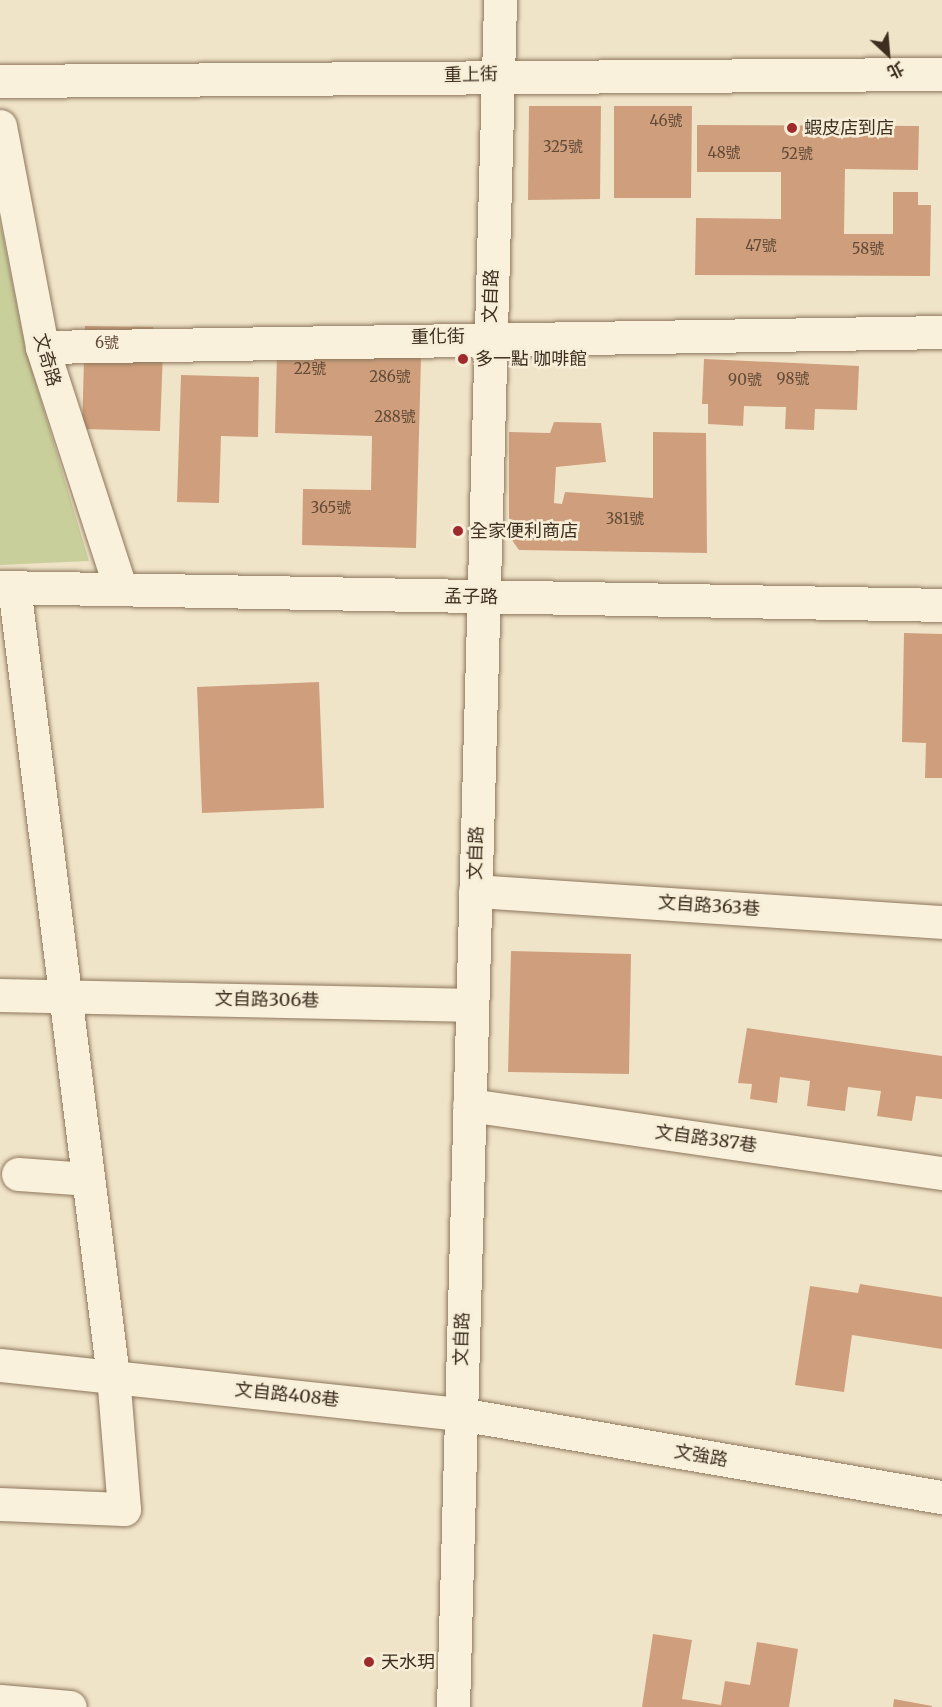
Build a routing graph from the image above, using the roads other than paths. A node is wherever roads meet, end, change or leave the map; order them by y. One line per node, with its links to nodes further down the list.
1 (500, 0): 3 (street, 文自路)
2 (942, 74): 3 (street, 重上街)
3 (498, 75): 4 (street, 重上街); 7 (street, 文自路)
4 (0, 81)
5 (0, 126): 8 (street, 文奇路)
6 (942, 332): 7 (street, 重化街)
7 (490, 335): 8 (street, 重化街); 11 (street, 文自路)
8 (42, 347): 10 (street, 文奇路)
9 (7, 587): 10 (street, 孟子路); 16 (street)
10 (120, 587): 11 (street, 孟子路)
11 (483, 598): 12 (street, 孟子路); 13 (street, 文自路)
12 (942, 605)
13 (475, 891): 14 (street, 文自路363巷); 17 (street, 文自路)
14 (942, 922)
15 (0, 995): 16 (street, 文自路306巷)
16 (62, 995): 17 (street, 文自路306巷); 21 (street)
17 (472, 1005): 18 (street, 文自路)
18 (469, 1105): 19 (street, 文自路387巷); 24 (street, 文自路)
19 (942, 1173)
20 (18, 1174): 21 (street)
21 (87, 1179): 23 (street)
22 (0, 1365): 23 (street, 文自路408巷)
23 (113, 1376): 24 (street, 文自路408巷); 26 (street)
24 (460, 1414): 25 (street, 文強路); 29 (street, 文自路)
25 (942, 1497)
26 (0, 1504)
27 (0, 1701): 28 (street)
28 (70, 1707)
29 (453, 1707)

